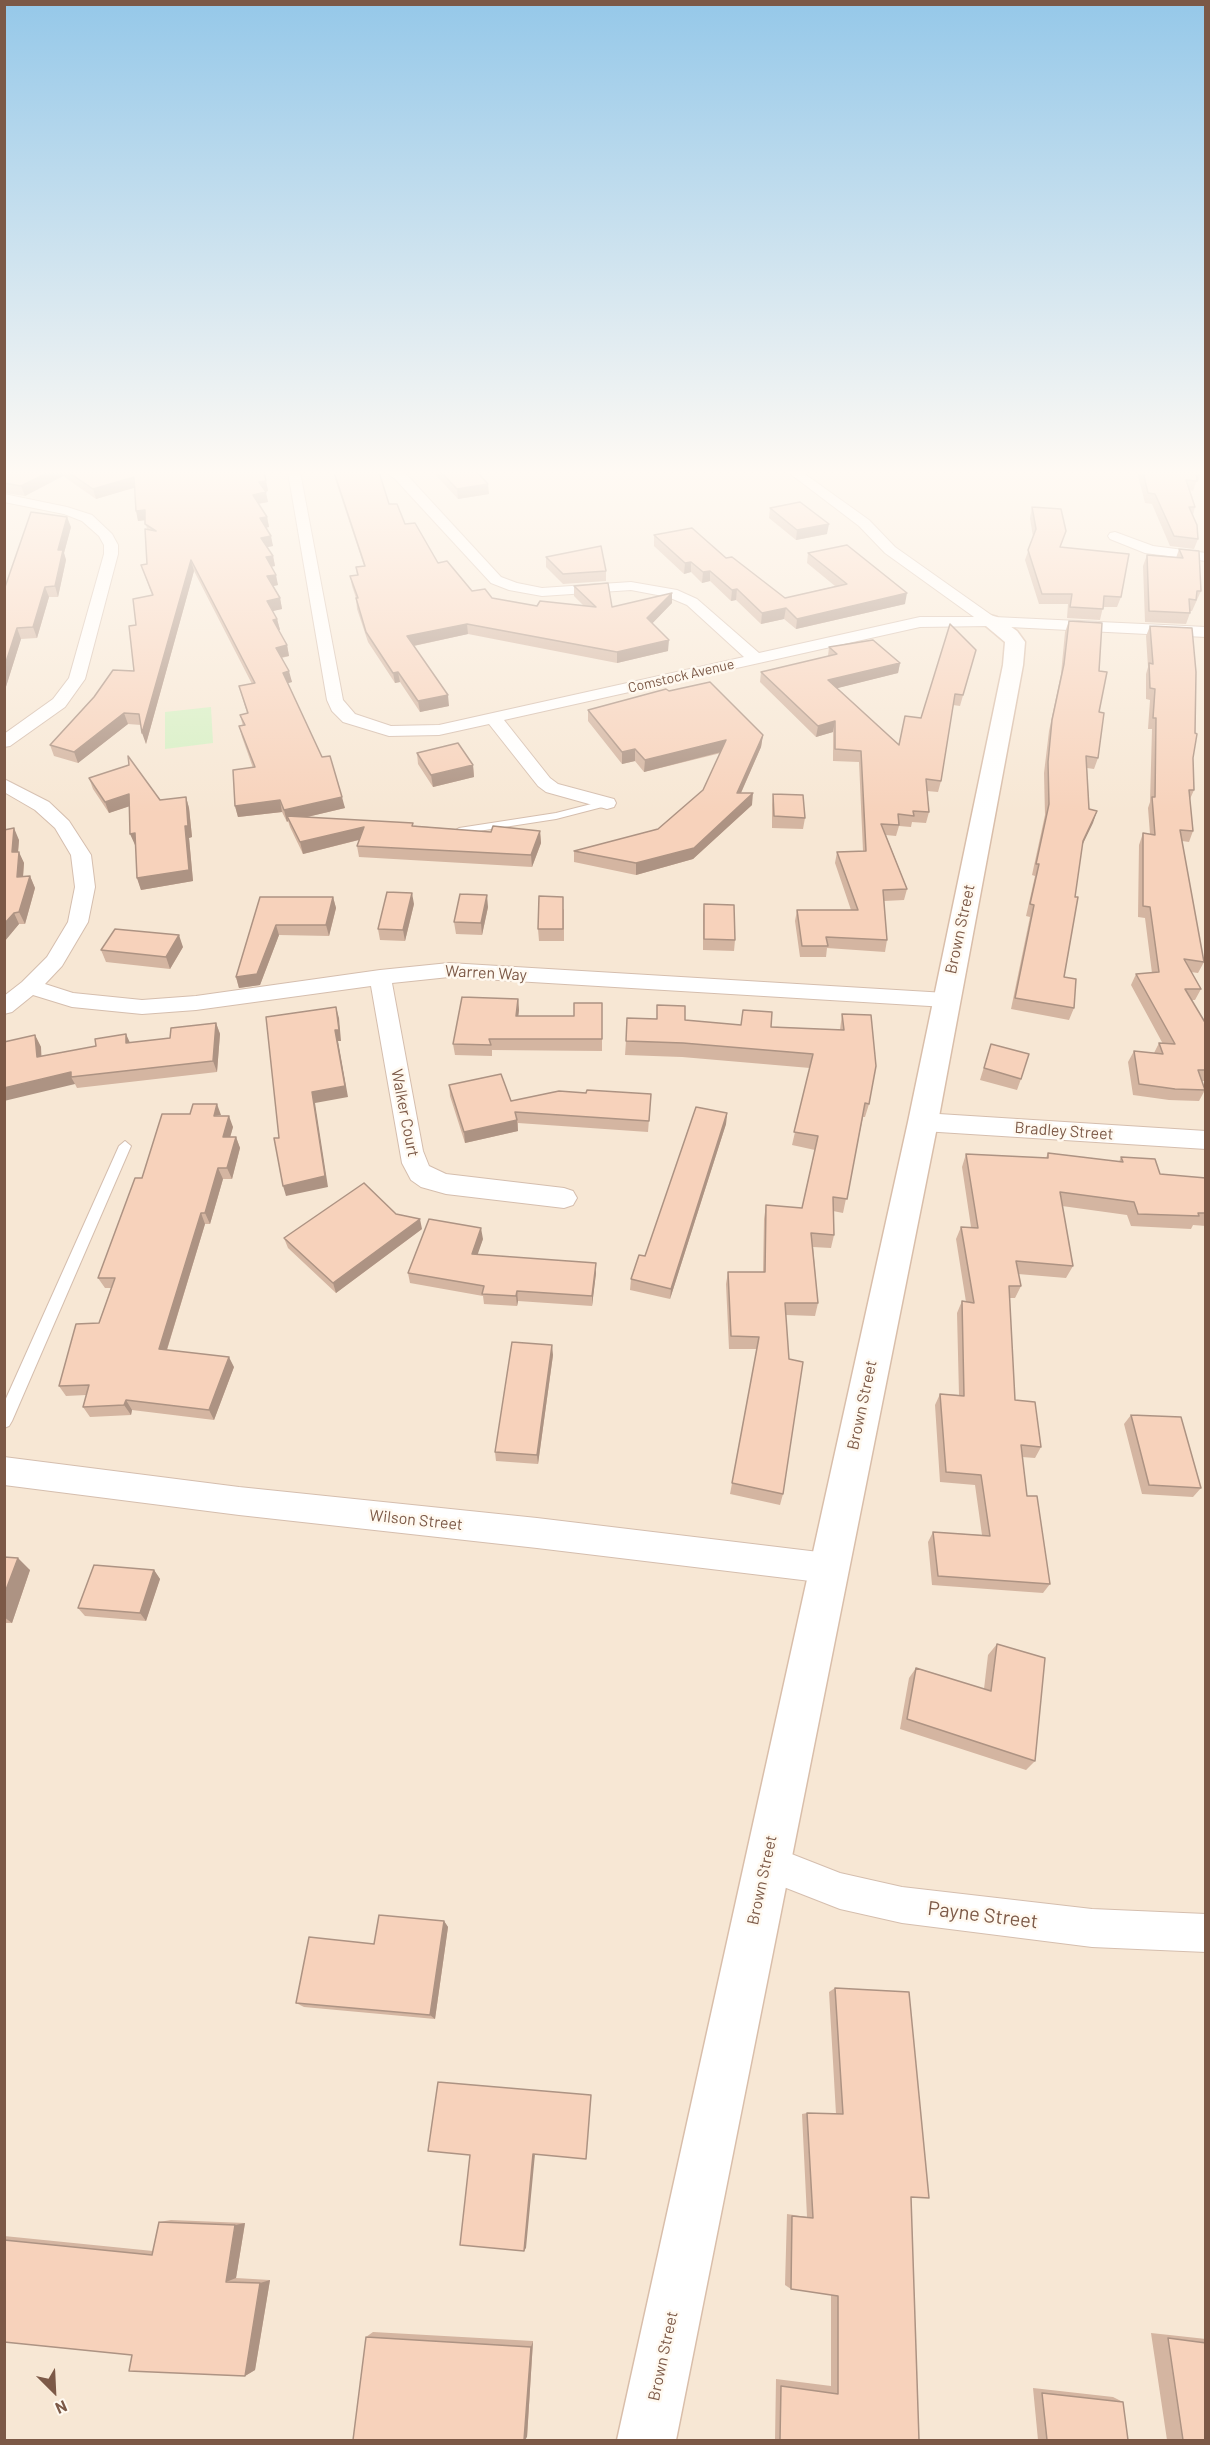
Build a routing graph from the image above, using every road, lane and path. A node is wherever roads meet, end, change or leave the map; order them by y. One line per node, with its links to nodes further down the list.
1 (103, 586): 11 (street)
2 (315, 586): 10 (street, Comstock Avenue)
3 (515, 586): 4 (street)
4 (617, 586)
5 (637, 586): 9 (street)
6 (941, 586): 7 (street, Brown Street)
7 (990, 621): 8 (street, Comstock Avenue); 9 (street, Comstock Avenue); 17 (street, Brown Street)
8 (1206, 632)
9 (756, 659): 10 (street, Comstock Avenue)
10 (494, 718): 13 (street)
11 (4, 742)
12 (4, 784): 16 (street)
13 (607, 803): 14 (lane)
14 (459, 831)
15 (380, 977): 16 (street, Warren Way); 17 (street, Warren Way); 22 (street, Walker Court)
16 (30, 987): 18 (street)
17 (946, 1000): 19 (street, Brown Street)
18 (4, 1007)
19 (923, 1122): 20 (street, Bradley Street); 25 (street, Brown Street)
20 (1206, 1140)
21 (125, 1146): 23 (lane)
22 (564, 1198)
23 (4, 1421)
24 (4, 1471): 25 (street, Wilson Street)
25 (827, 1568): 26 (street, Brown Street)
26 (766, 1862): 27 (street, Payne Street); 28 (street, Brown Street)
27 (1206, 1933)
28 (646, 2440)

